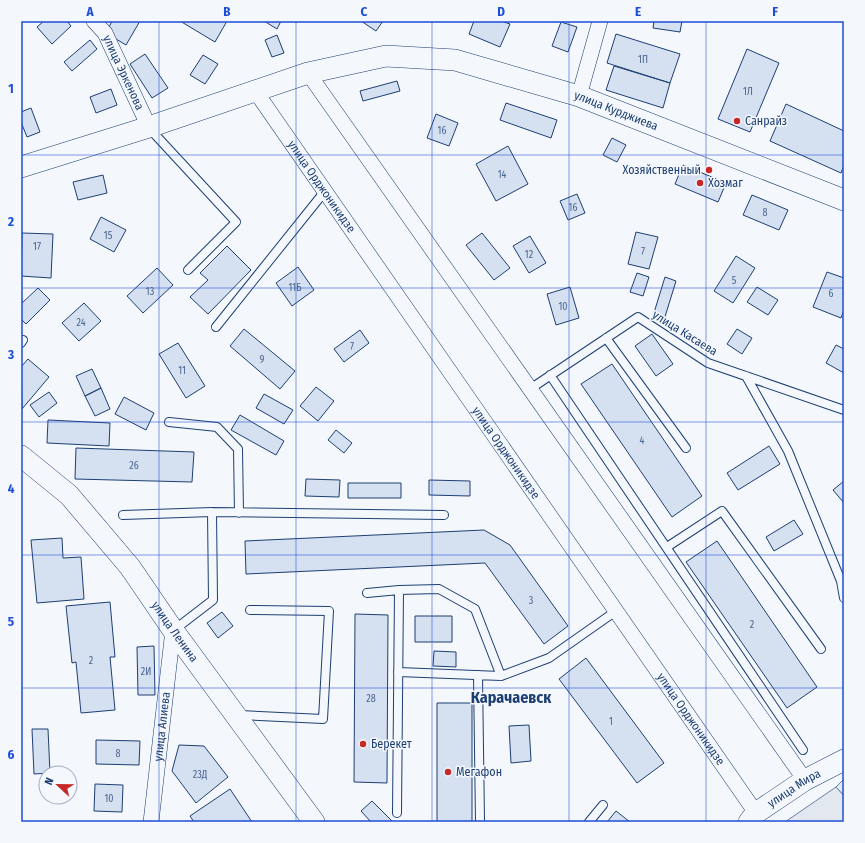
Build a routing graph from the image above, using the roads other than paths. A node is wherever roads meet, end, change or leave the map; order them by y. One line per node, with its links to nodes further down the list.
1 (94, 21): 6 (street, улица Эркенова)
2 (600, 21): 5 (street)
3 (308, 73): 4 (street); 5 (street, улица Курджиева); 15 (street)
4 (256, 92): 6 (street); 8 (street, улица Орджоникидзе)
5 (579, 96): 9 (street, улица Курджиева)
6 (149, 127): 7 (street); 10 (lane)
7 (21, 167)
8 (325, 191): 11 (lane); 29 (street, улица Орджоникидзе)
9 (844, 200)
10 (188, 270)
11 (216, 327)
12 (606, 338): 13 (lane, улица Касаева); 14 (lane, улица Касаева); 18 (lane)
13 (550, 375): 15 (lane, улица Касаева); 24 (lane)
14 (746, 376): 16 (lane, улица Касаева); 27 (lane)
15 (530, 389): 38 (street)
16 (844, 410)
17 (169, 422): 21 (lane)
18 (686, 448)
19 (21, 456): 30 (street, улица Ленина)
20 (212, 512): 21 (lane); 22 (lane); 30 (lane)
21 (239, 513): 23 (lane)
22 (123, 514)
23 (444, 515)
24 (667, 548): 31 (lane); 36 (lane)
25 (399, 590): 26 (lane); 32 (lane); 34 (lane)
26 (367, 593)
27 (844, 598)
28 (250, 610): 35 (lane)
29 (616, 611): 34 (lane); 41 (street, улица Орджоникидзе)
30 (173, 630): 35 (street, улица Ленина); 42 (street, улица Алиева)
31 (821, 649)
32 (398, 672): 33 (lane); 40 (lane)
33 (478, 675): 34 (lane); 44 (lane)
34 (501, 676)
35 (235, 715): 43 (street, улица Ленина)
36 (803, 750)
37 (844, 760): 38 (street, улица Мира)
38 (805, 780): 41 (street, улица Мира)
39 (603, 805): 45 (lane)
40 (397, 813)
41 (752, 818)
42 (151, 822)
43 (314, 822)
44 (480, 822)
45 (590, 822)

